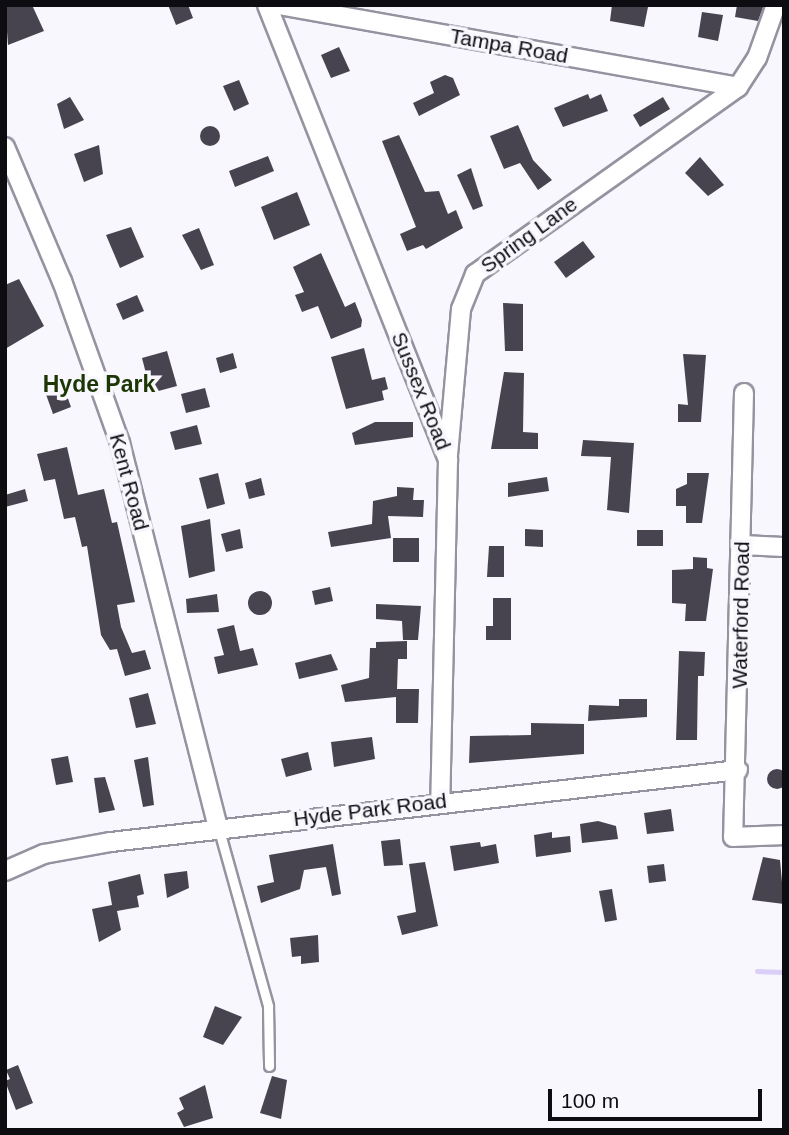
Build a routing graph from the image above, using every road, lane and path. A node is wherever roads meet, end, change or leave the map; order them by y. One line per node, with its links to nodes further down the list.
1 (267, 5): 7 (street, Sussex Road)
2 (776, 5): 4 (street)
3 (286, 6): 4 (street, Tampa Road)
4 (738, 87): 7 (street, Spring Lane)
5 (5, 147): 12 (street, Kent Road)
6 (744, 393): 8 (street, Waterford Road)
7 (448, 460): 11 (street, Sussex Road)
8 (742, 545): 9 (street); 10 (street, Waterford Road)
9 (784, 547)
10 (738, 770): 11 (street, Hyde Park Road); 13 (street, Waterford Road)
11 (440, 802): 12 (street, Hyde Park Road)
12 (218, 828): 14 (street, Hyde Park Road); 15 (lane)
13 (784, 835)
14 (5, 871)
15 (269, 1066)

